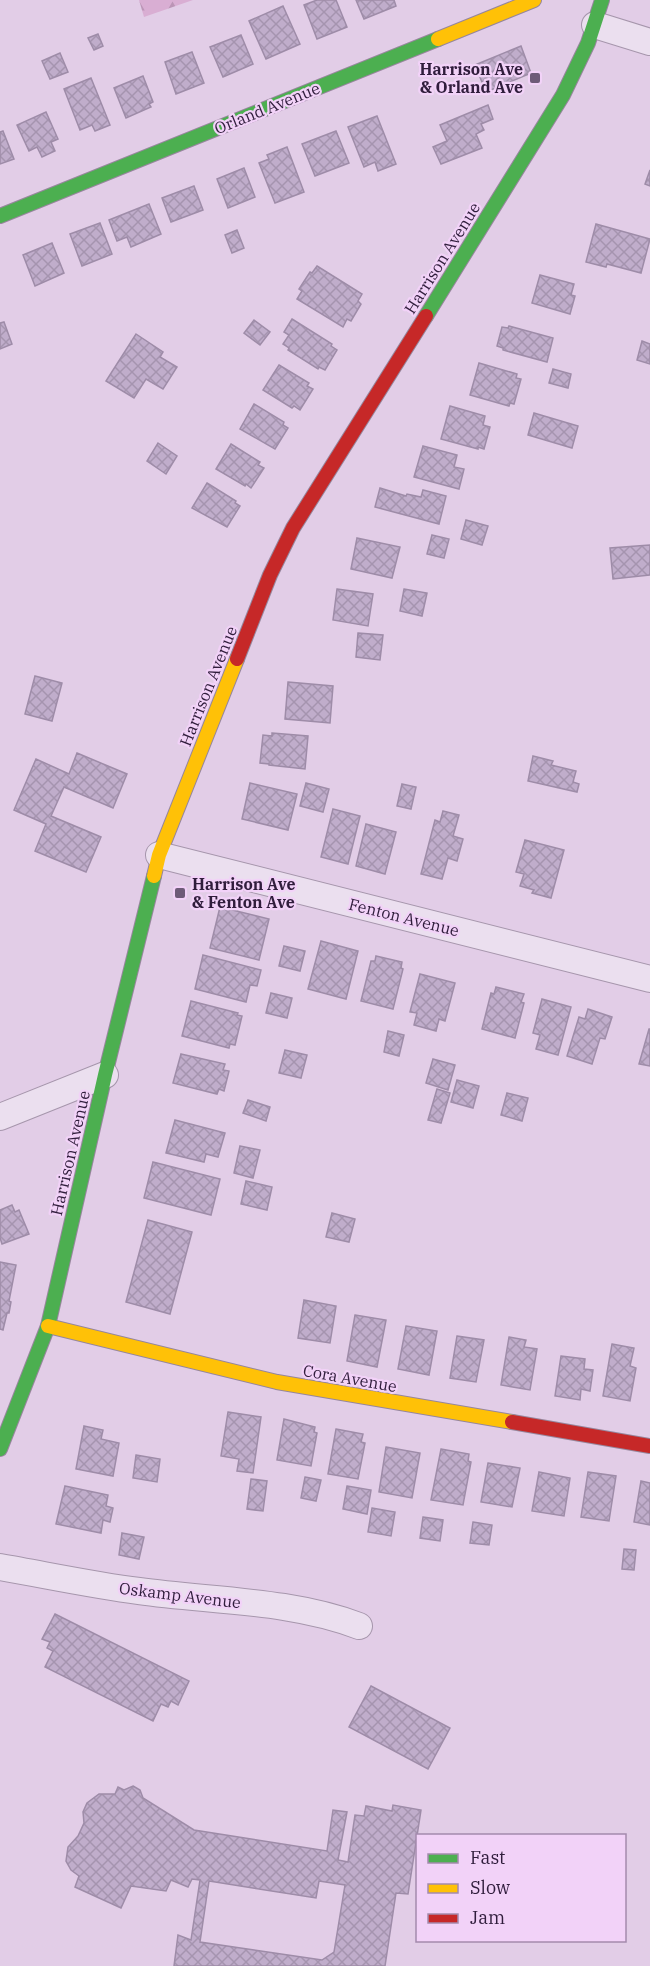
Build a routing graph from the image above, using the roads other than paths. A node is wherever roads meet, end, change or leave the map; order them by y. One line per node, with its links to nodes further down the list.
1 (534, 0): 5 (main road, Orland Avenue)
2 (602, 0): 3 (main road, Harrison Avenue)
3 (595, 26): 4 (street); 6 (main road, Harrison Avenue)
4 (650, 42)
5 (0, 216)
6 (159, 855): 7 (street, Fenton Avenue); 8 (main road, Harrison Avenue)
7 (650, 979)
8 (105, 1075): 9 (street); 10 (main road, Harrison Avenue)
9 (0, 1117)
10 (48, 1326): 11 (main road, Cora Avenue); 12 (main road, Harrison Avenue)
11 (650, 1446)
12 (0, 1449)
13 (0, 1567): 14 (street, Oskamp Avenue)
14 (359, 1626)

